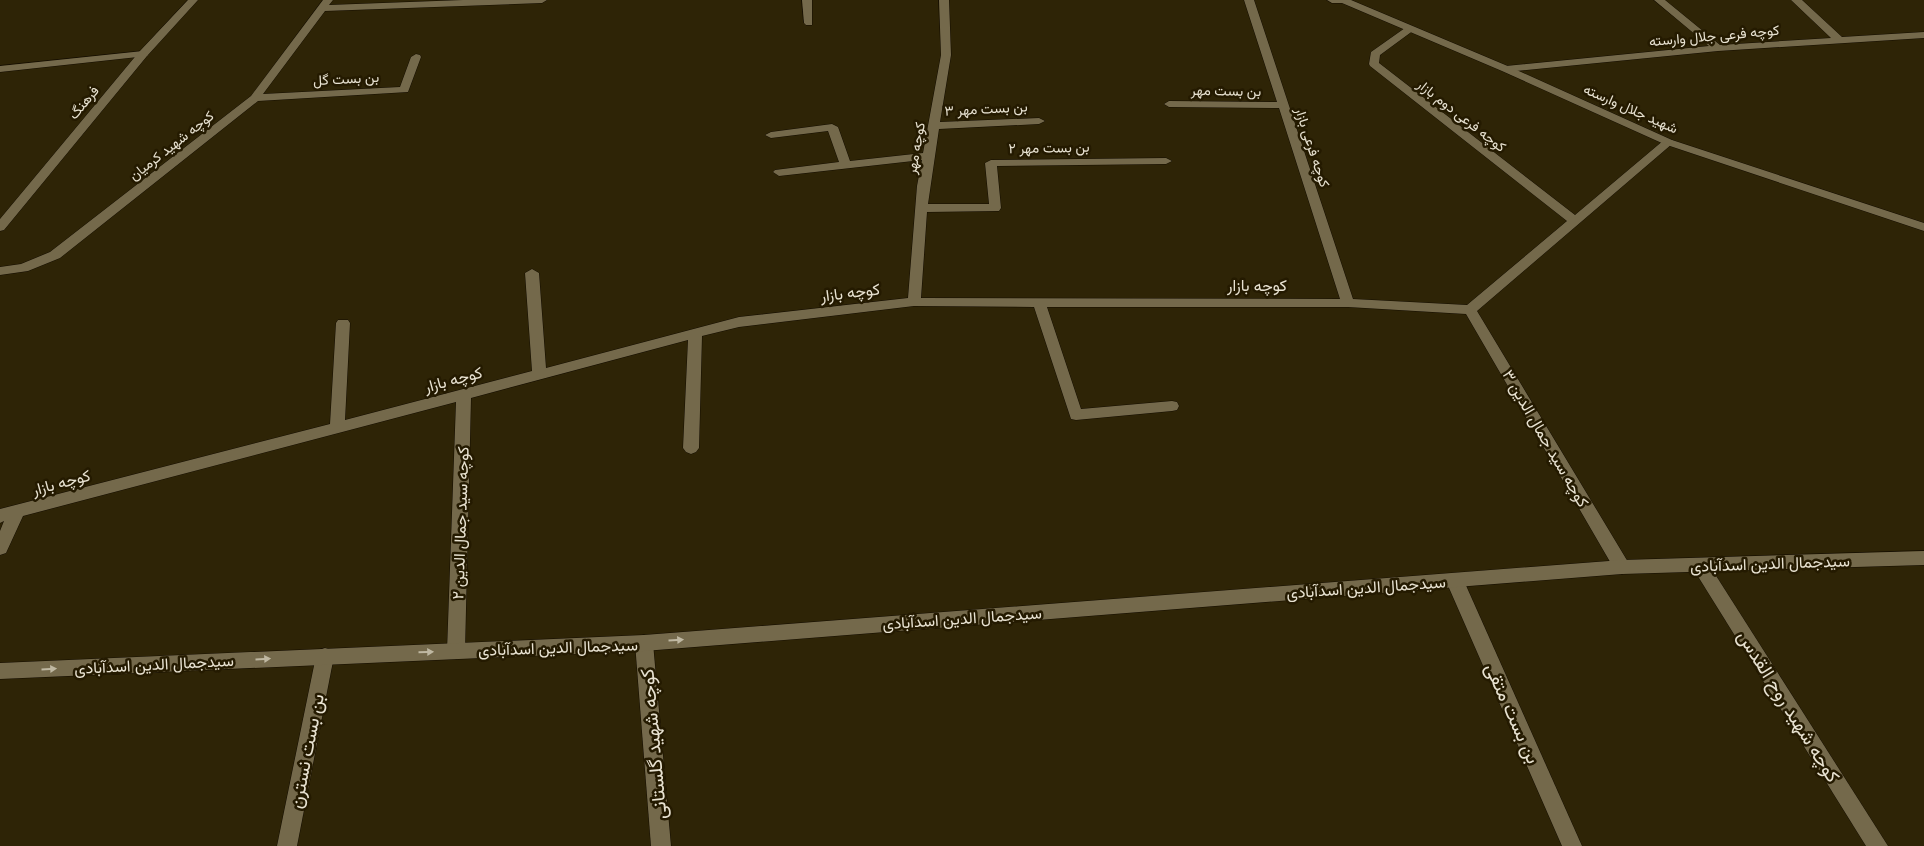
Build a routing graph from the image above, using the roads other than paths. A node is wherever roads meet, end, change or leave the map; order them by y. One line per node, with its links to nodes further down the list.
1 (193, 0): 16 (street, فرهنگ)
2 (542, 0): 10 (street)
3 (807, 0): 11 (street)
4 (944, 0): 24 (street, کوچه مهر)
5 (1249, 0): 22 (street, کوچه فرعی بازار)
6 (1332, 0): 7 (street, شهید جلال وارسته)
7 (1344, 0): 12 (street, شهید جلال وارسته)
8 (1659, 0): 15 (street)
9 (1796, 0): 14 (street)
10 (325, 4): 20 (street, کوچه شهید کرمیان)
11 (808, 23)
12 (1409, 30): 19 (street, شهید جلال وارسته); 32 (street, کوچه فرعی دوم بازار)
13 (1924, 35): 14 (street, کوچه فرعی جلال وارسته)
14 (1838, 39): 15 (street, کوچه فرعی جلال وارسته)
15 (1718, 48): 19 (street, کوچه فرعی جلال وارسته)
16 (143, 54): 18 (street); 33 (street, فرهنگ)
17 (416, 56): 20 (street, بن بست گل)
18 (0, 69)
19 (1506, 69): 26 (street, شهید جلال وارسته)
20 (255, 98): 35 (street, کوچه شهید کرمیان)
21 (1169, 104): 22 (street, بن بست مهر)
22 (1284, 105): 39 (street, کوچه فرعی بازار)
23 (1039, 120): 24 (street, بن بست مهر ۳)
24 (934, 126): 27 (street, کوچه مهر)
25 (771, 135): 29 (street)
26 (1668, 142): 32 (street); 34 (street, شهید جلال وارسته)
27 (928, 156): 29 (street); 31 (street, کوچه مهر)
28 (1166, 161): 31 (street, بن بست مهر ۲)
29 (846, 165): 30 (street)
30 (779, 172)
31 (921, 208): 37 (street, کوچه مهر)
32 (1575, 221): 40 (street)
33 (0, 227)
34 (1924, 227)
35 (0, 271)
36 (532, 272): 43 (street)
37 (914, 302): 38 (street, کوچه بازار); 42 (street, کوچه بازار)
38 (1039, 302): 39 (street, کوچه بازار); 45 (street)
39 (1348, 303): 40 (street, کوچه بازار)
40 (1470, 310): 53 (street, کوچه سید جمال الدین ۳)
41 (343, 323): 46 (street)
42 (695, 334): 43 (street, کوچه بازار); 47 (street)
43 (539, 374): 44 (street, کوچه بازار)
44 (464, 394): 46 (street, کوچه بازار); 56 (street, کوچه سید جمال الدین ۲)
45 (1172, 406)
46 (336, 428): 48 (street, کوچه بازار)
47 (691, 448)
48 (17, 512): 49 (street, کوچه بازار); 50 (street)
49 (0, 516)
50 (0, 548)
51 (1924, 558): 52 (street, سیدجمال الدین اسدآبادی)
52 (1700, 565): 53 (street, سیدجمال الدین اسدآبادی); 62 (street, کوچه شهید روح القدس)
53 (1622, 567): 54 (street, سیدجمال الدین اسدآبادی)
54 (1455, 580): 55 (street, سیدجمال الدین اسدآبادی, one-way to 54); 61 (street, بن بست متقی)
55 (644, 643): 56 (street, سیدجمال الدین اسدآبادی); 60 (street, کوچه شهید گلستانی)
56 (456, 651): 57 (street, سیدجمال الدین اسدآبادی, one-way to 56)
57 (325, 656): 58 (street, سیدجمال الدین اسدآبادی, one-way to 57); 59 (street, بن بست نسترن)
58 (0, 671)
59 (287, 846)
60 (661, 846)
61 (1572, 846)
62 (1878, 846)

